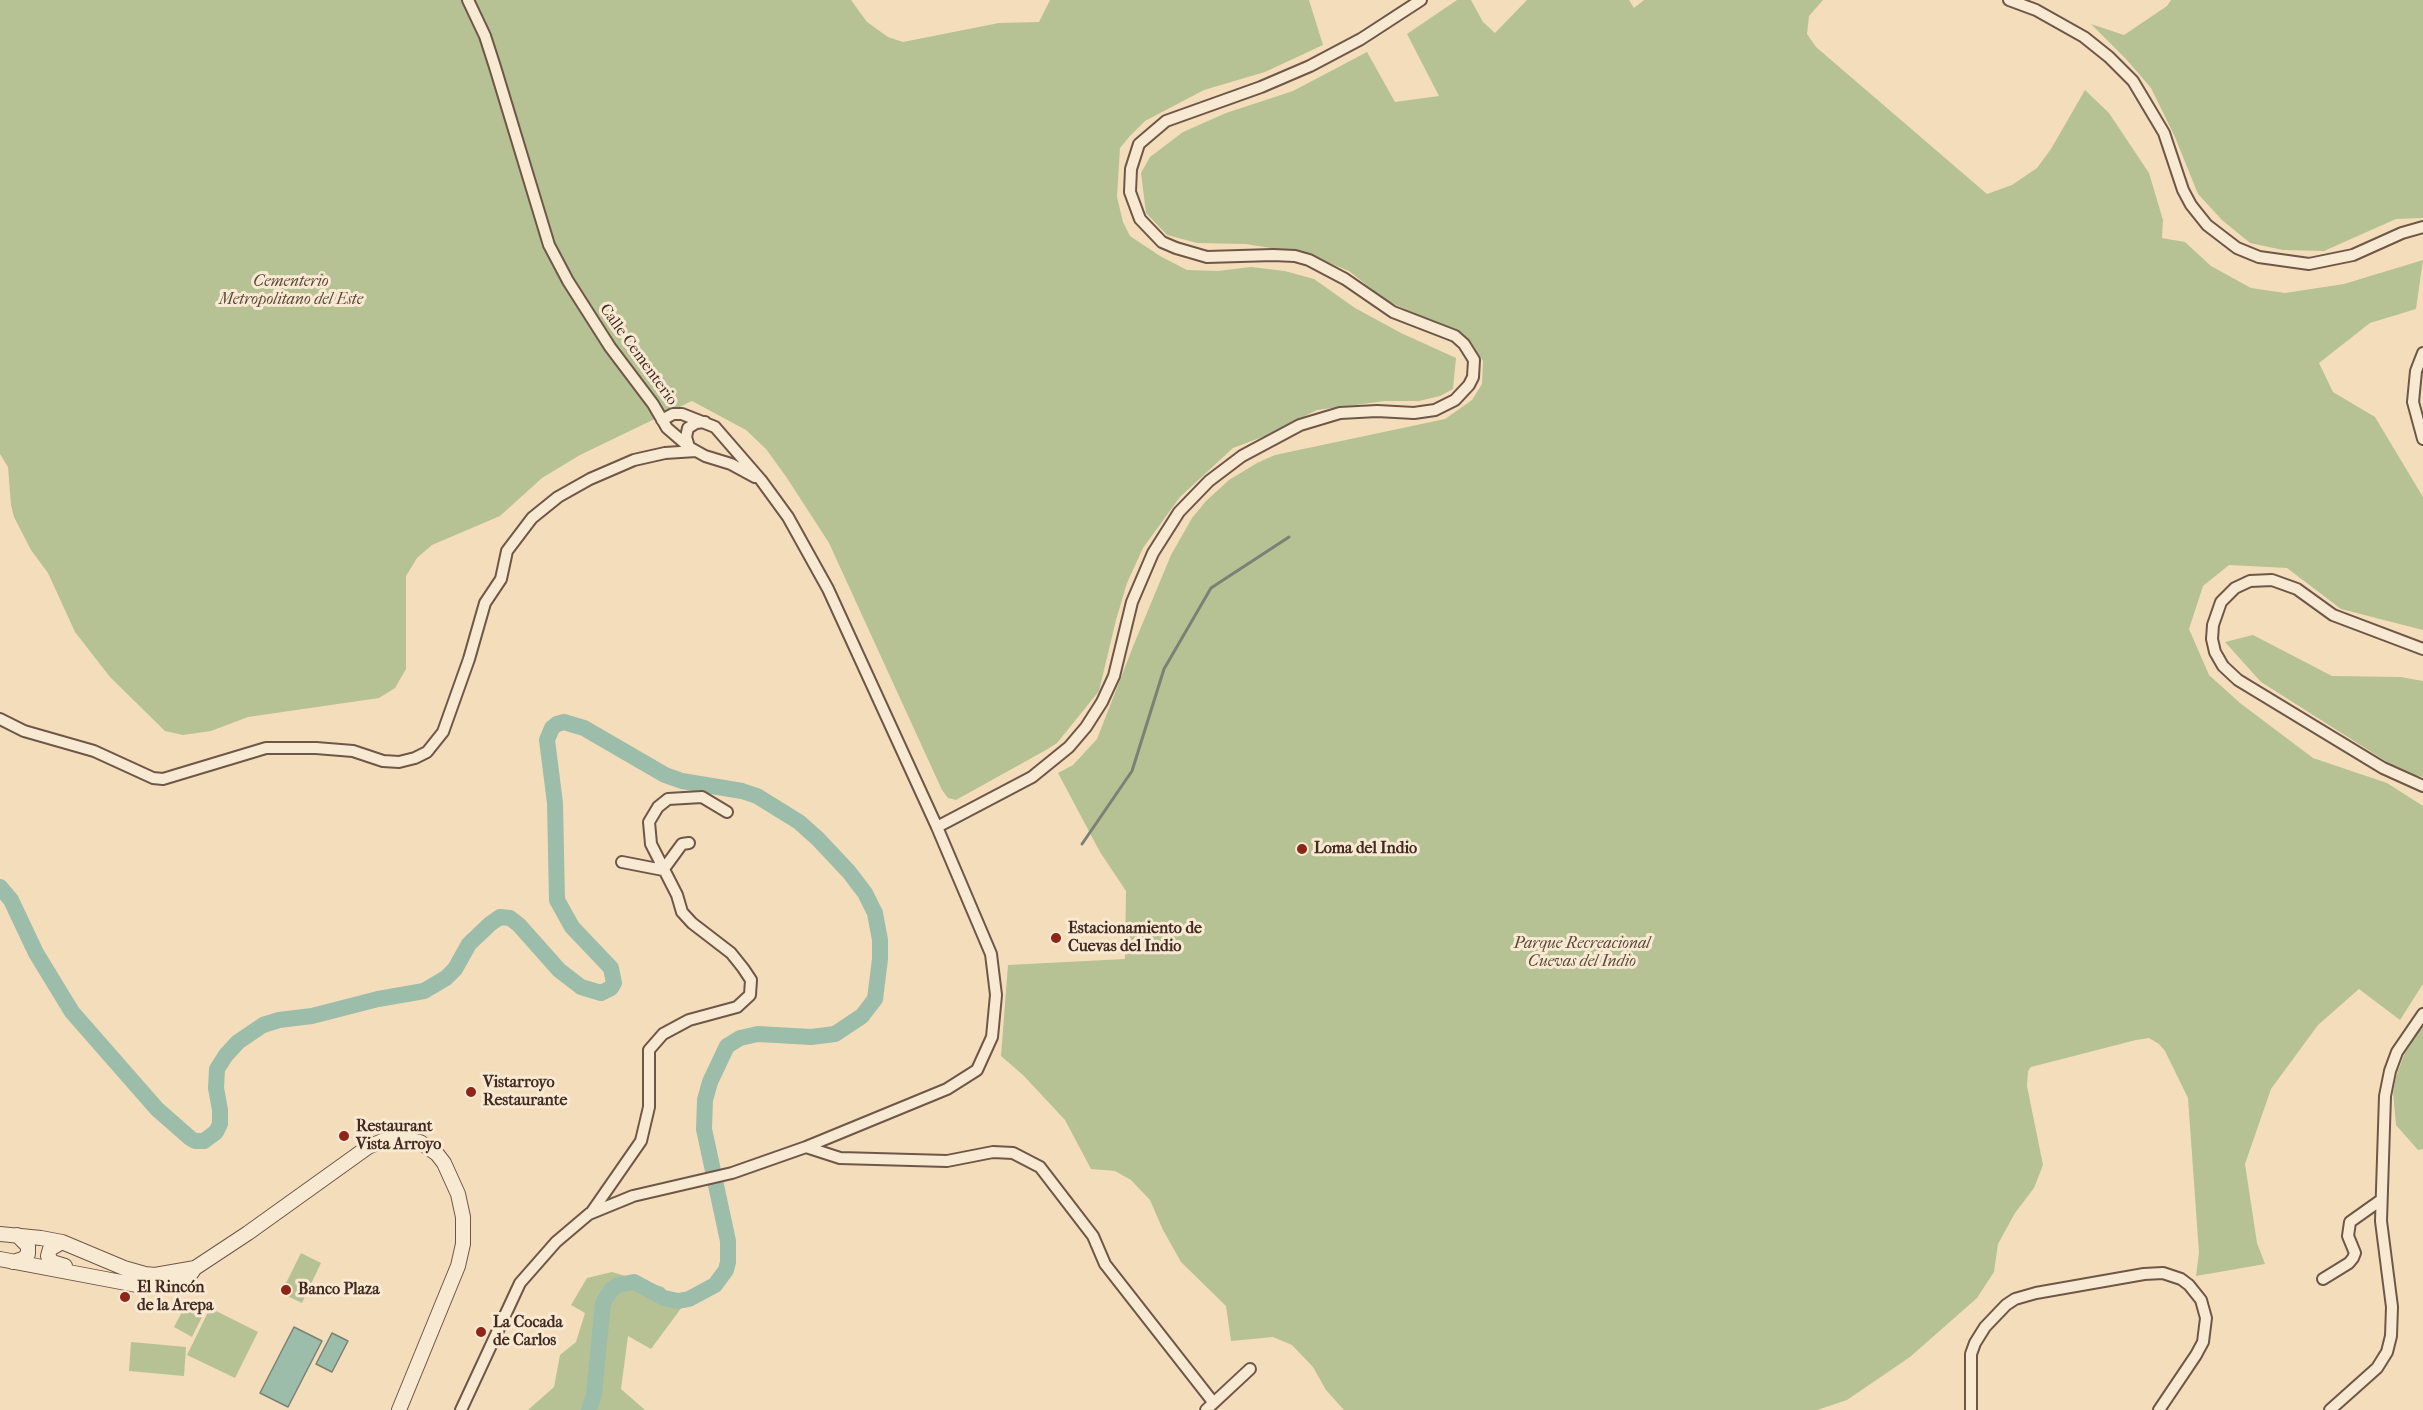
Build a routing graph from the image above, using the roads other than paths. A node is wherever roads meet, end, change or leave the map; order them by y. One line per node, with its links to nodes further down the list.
1 (468, 0): 6 (street, Calle Cementerio)
2 (1421, 0): 15 (street)
3 (2009, 0): 4 (street)
4 (2423, 227)
5 (2423, 353): 8 (street)
6 (662, 420): 7 (street, Calle Cementerio); 9 (street)
7 (705, 422): 9 (street); 10 (street, Calle Cementerio)
8 (2423, 440)
9 (692, 449): 10 (street); 12 (street)
10 (761, 480): 15 (street, Calle Cementerio)
11 (2423, 649): 13 (street)
12 (0, 719)
13 (2423, 786)
14 (727, 812): 18 (street)
15 (937, 827): 20 (street, Calle Cementerio)
16 (689, 843): 18 (street)
17 (622, 862): 18 (street)
18 (663, 870): 22 (street)
19 (2423, 1014): 21 (street)
20 (806, 1147): 22 (street, Calle Cementerio); 31 (street)
21 (2381, 1200): 29 (street); 36 (street)
22 (591, 1213): 33 (street)
23 (0, 1234): 24 (street)
24 (17, 1235): 25 (street); 26 (street)
25 (62, 1242): 27 (street); 28 (street)
26 (7, 1260): 28 (street)
27 (195, 1268): 28 (street); 32 (street)
28 (81, 1274)
29 (2323, 1279)
30 (1250, 1370): 31 (street)
31 (1209, 1406)
32 (399, 1410)
33 (461, 1410)
34 (1971, 1410): 35 (street)
35 (2159, 1410)
36 (2331, 1410)

